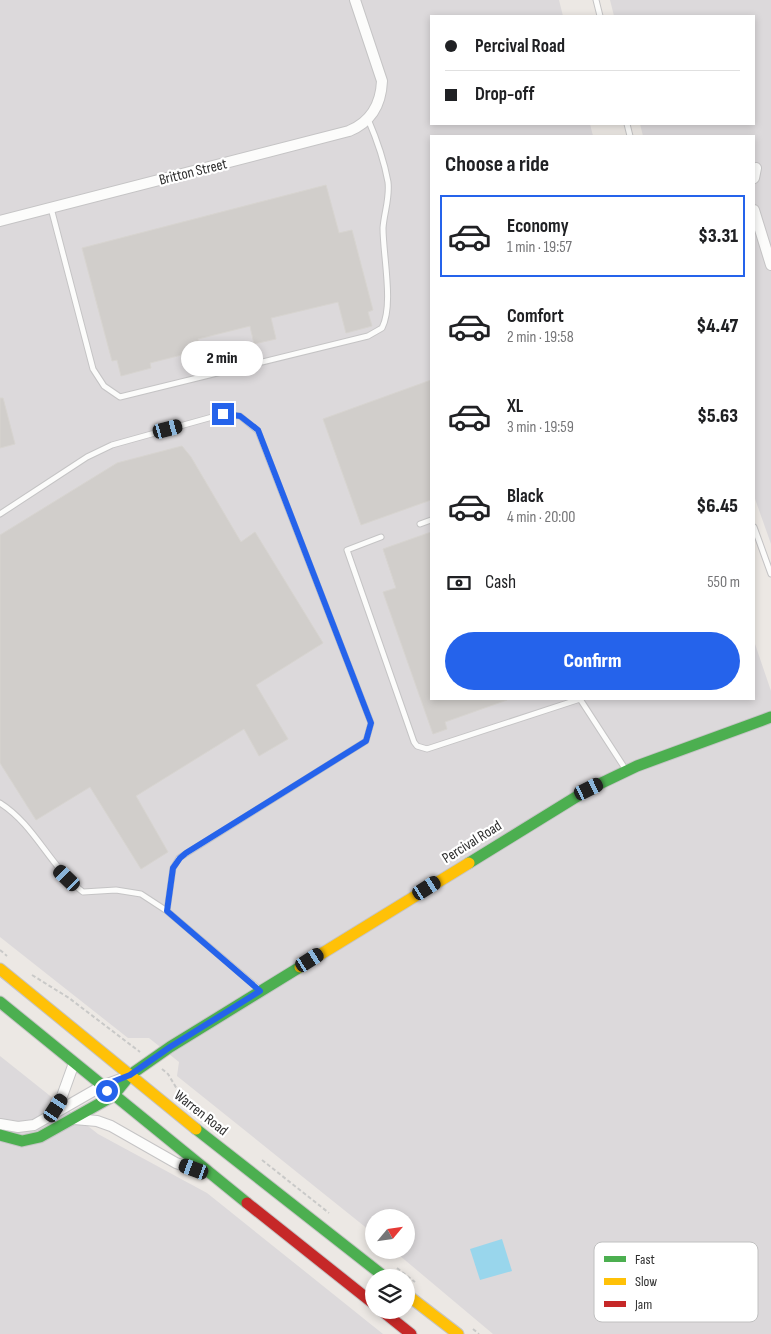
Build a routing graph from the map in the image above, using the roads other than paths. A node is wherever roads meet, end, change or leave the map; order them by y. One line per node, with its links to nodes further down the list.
1 (355, 0): 4 (street, Britton Street)
2 (596, 0): 3 (lane)
3 (600, 15)
4 (368, 119): 5 (street, Britton Street); 5 (lane)
5 (52, 208): 7 (street, Britton Street)
6 (755, 213): 8 (street)
7 (0, 221)
8 (771, 264)
9 (0, 514): 20 (lane)
10 (430, 520): 11 (lane)
11 (420, 524)
12 (755, 530): 14 (lane)
13 (381, 537): 15 (lane)
14 (771, 574)
15 (577, 700)
16 (581, 700): 18 (lane)
17 (771, 717): 18 (main road, Percival Road)
18 (627, 771): 22 (main road, Percival Road)
19 (0, 803): 20 (lane)
20 (167, 911): 22 (lane)
21 (0, 969): 25 (main road, Warren Road)
22 (260, 991): 25 (main road, Percival Road)
23 (0, 1002): 24 (main road)
24 (74, 1063): 26 (main road); 28 (street)
25 (130, 1075): 26 (street, Percival Road); 27 (main road, Percival Road); 33 (main road, Warren Road)
26 (102, 1086): 27 (main road); 28 (street, Percival Road)
27 (113, 1096): 29 (main road, Percival Road); 32 (main road)
28 (49, 1117): 30 (street, Percival Road)
29 (72, 1119): 31 (main road, Percival Road); 32 (street)
30 (0, 1124)
31 (0, 1135)
32 (212, 1176): 34 (main road)
33 (375, 1269)
34 (365, 1297)
35 (415, 1301): 38 (main road)
36 (392, 1319): 37 (main road)
37 (411, 1334)
38 (458, 1334)

